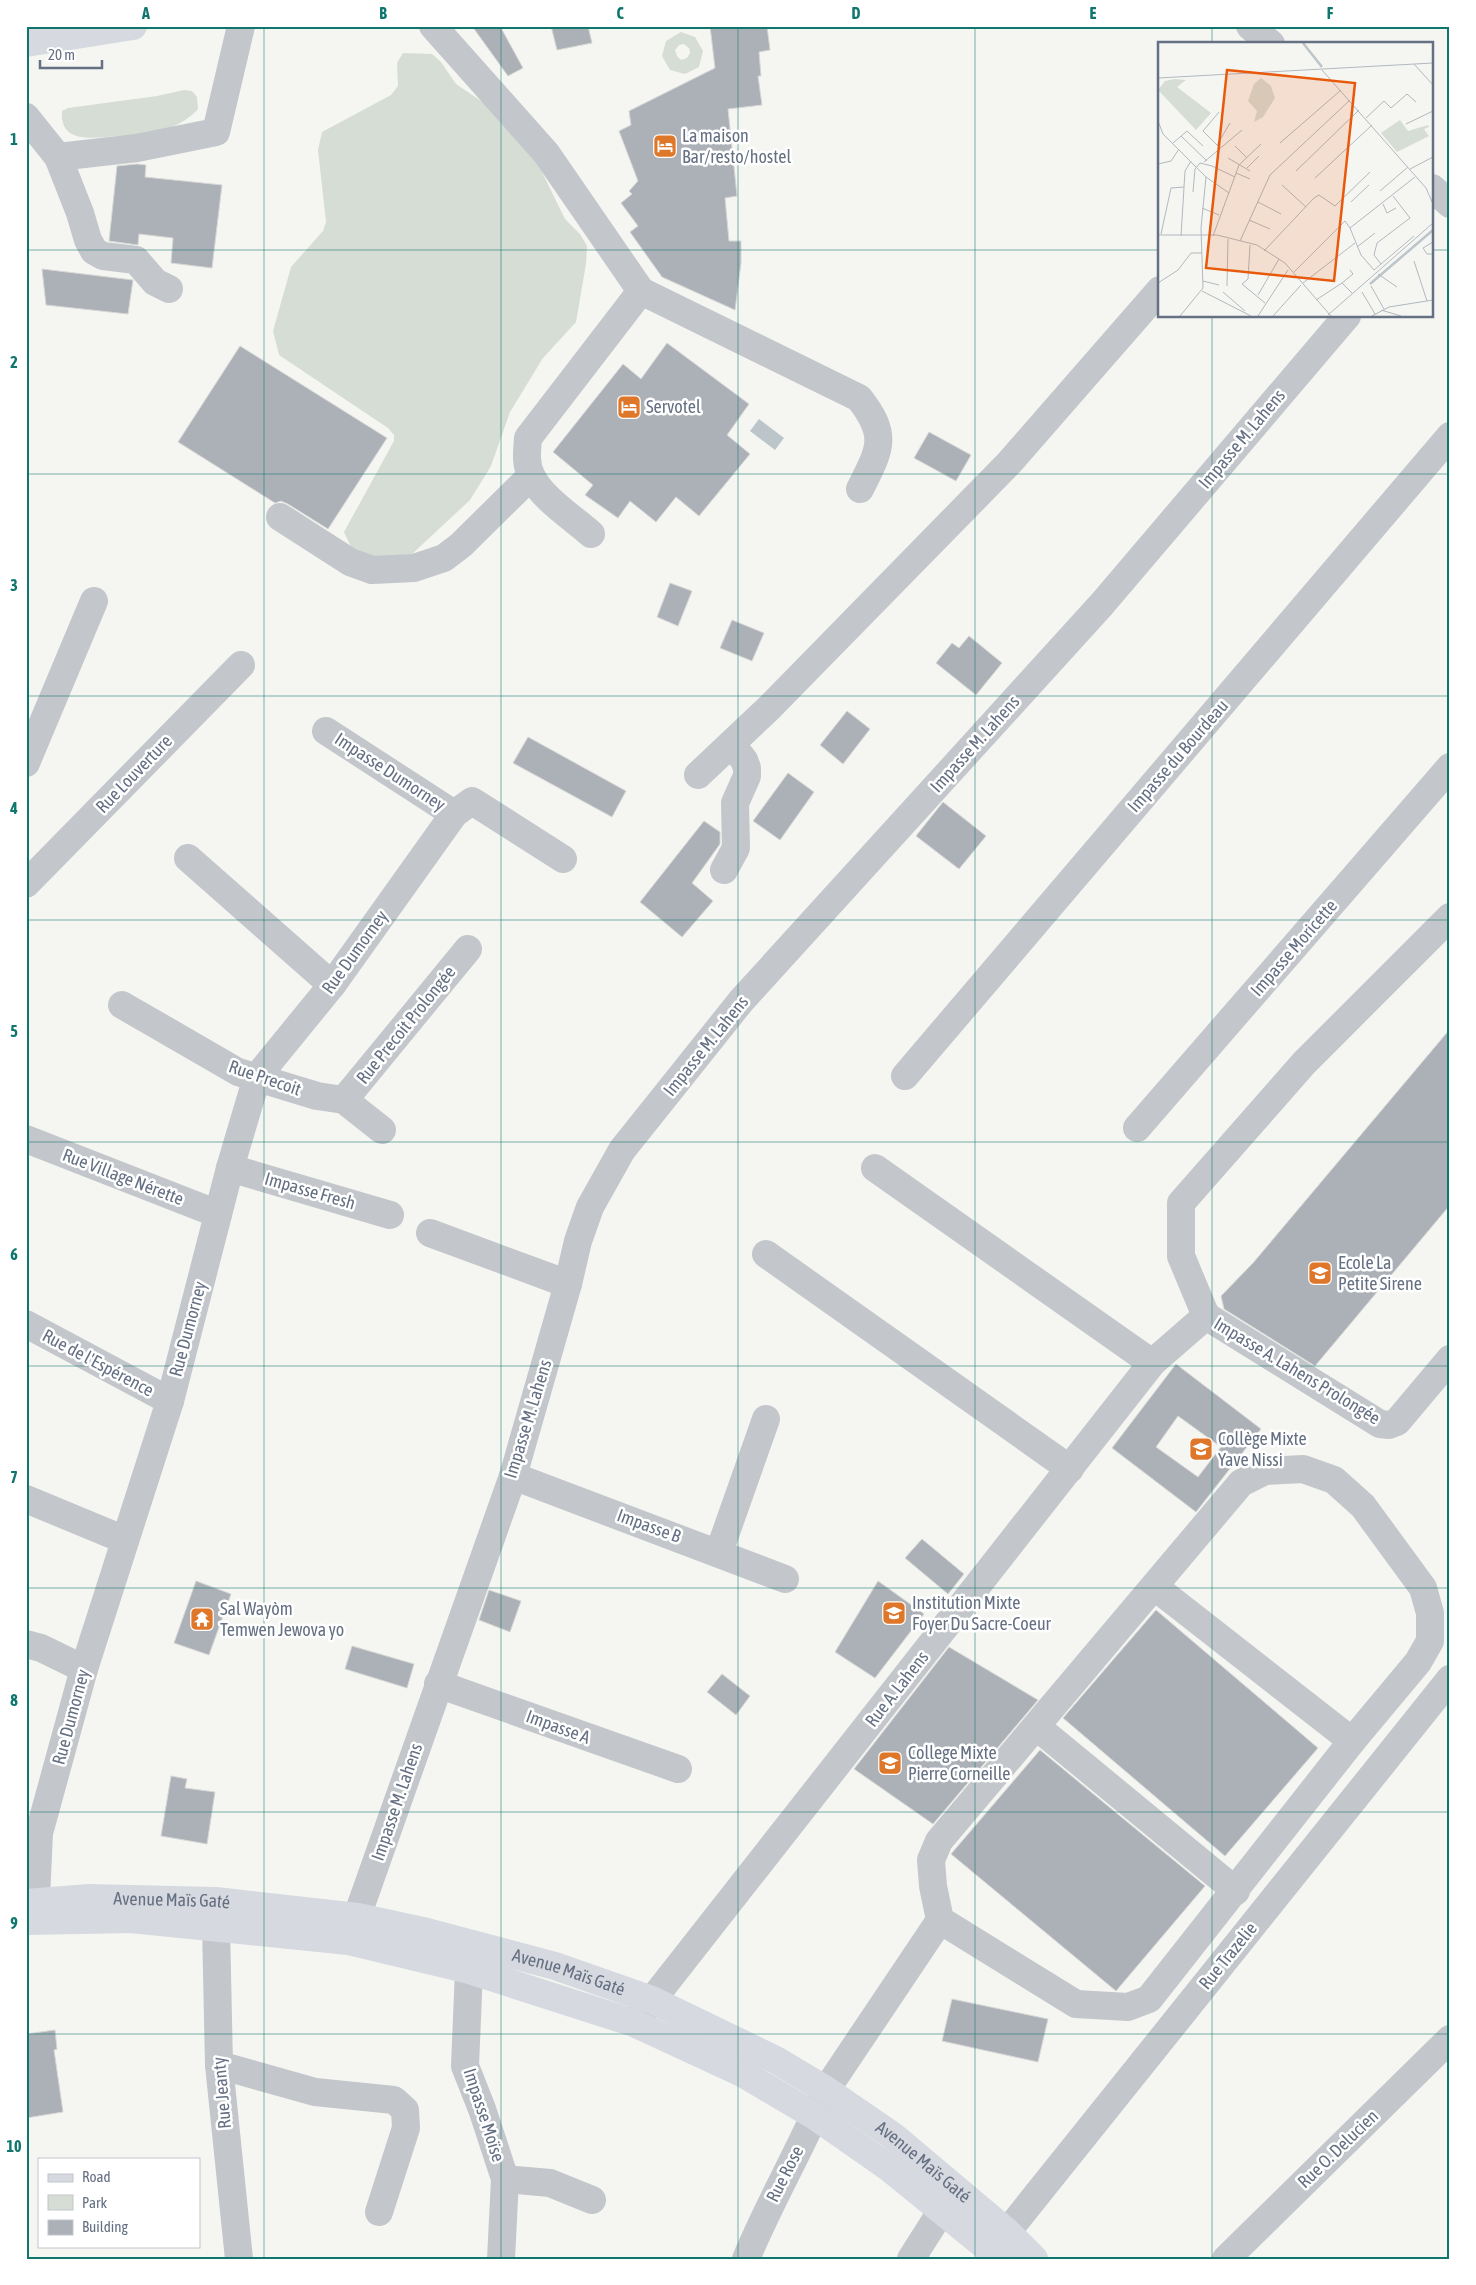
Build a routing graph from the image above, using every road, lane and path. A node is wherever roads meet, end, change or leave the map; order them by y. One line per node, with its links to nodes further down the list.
1 (133, 26): 6 (main road)
2 (241, 26): 8 (street)
3 (433, 26): 10 (street)
4 (1250, 26): 5 (street)
5 (1269, 42)
6 (26, 43)
7 (26, 117): 8 (street)
8 (58, 157): 9 (street)
9 (169, 289)
10 (640, 291): 14 (street); 15 (street)
11 (1158, 292): 21 (street)
12 (1344, 318): 46 (street, Impasse M. Lahens)
13 (1450, 436): 34 (street, Impasse du Bourdeau)
14 (531, 476): 16 (street); 17 (street)
15 (860, 489)
16 (280, 517)
17 (591, 534)
18 (94, 601): 22 (street)
19 (241, 665): 29 (street, Rue Louverture)
20 (326, 731): 25 (street, Impasse Dumorney)
21 (731, 744): 24 (street); 28 (street)
22 (30, 745)
23 (1450, 767): 37 (street, Impasse Moricette)
24 (698, 775)
25 (463, 807): 27 (street, Impasse Dumorney); 32 (street, Rue Dumorney)
26 (188, 858): 32 (street)
27 (563, 859)
28 (724, 870)
29 (26, 884)
30 (1450, 917): 47 (street)
31 (468, 949): 36 (street, Rue Precoit Prolongée)
32 (332, 985): 35 (street, Rue Dumorney)
33 (122, 1005): 35 (street, Rue Precoit)
34 (905, 1076)
35 (257, 1077): 36 (street, Rue Precoit); 40 (street, Rue Dumorney)
36 (344, 1100): 38 (street, Rue Precoit)
37 (1137, 1128)
38 (382, 1130)
39 (26, 1139): 42 (street, Rue Village Nérette)
40 (230, 1168): 42 (street, Rue Dumorney); 43 (street, Impasse Fresh)
41 (875, 1168): 50 (street)
42 (218, 1214): 51 (street, Rue Dumorney)
43 (390, 1215)
44 (430, 1233): 46 (street)
45 (766, 1254): 53 (street)
46 (568, 1284): 54 (street, Impasse M. Lahens)
47 (1206, 1316): 49 (street, Impasse A. Lahens Prolongée); 50 (street, Rue A. Lahens)
48 (26, 1324): 51 (street, Rue de l'Espérence)
49 (1450, 1359)
50 (1152, 1363): 53 (street, Rue A. Lahens)
51 (170, 1402): 56 (street, Rue Dumorney)
52 (766, 1418): 57 (street)
53 (1070, 1469): 73 (street, Rue A. Lahens)
54 (512, 1476): 57 (street, Impasse B); 63 (street, Impasse M. Lahens)
55 (26, 1500): 56 (street)
56 (126, 1540): 61 (street, Rue Dumorney)
57 (719, 1552): 58 (street, Impasse B)
58 (785, 1579)
59 (1155, 1587): 64 (street); 65 (street); 65 (street)
60 (26, 1644): 61 (street)
61 (84, 1669): 68 (street, Rue Dumorney)
62 (1450, 1679): 83 (street, Rue Trazelie)
63 (438, 1684): 66 (street, Impasse A); 71 (street, Impasse M. Lahens)
64 (1036, 1727): 67 (street); 69 (street)
65 (1352, 1741): 67 (street)
66 (678, 1769)
67 (1236, 1891): 69 (street)
68 (31, 1911): 70 (main road, Avenue Maïs Gaté); 71 (main road, Avenue Maïs Gaté)
69 (940, 1920): 77 (street, Rue Rose)
70 (216, 1926): 71 (main road, Avenue Maïs Gaté); 76 (street, Rue Jeanty)
71 (353, 1929): 72 (main road, Avenue Maïs Gaté); 73 (main road, Avenue Maïs Gaté)
72 (469, 1970): 74 (main road, Avenue Maïs Gaté); 79 (street, Impasse Moïse)
73 (652, 2000): 74 (street, Rue A. Lahens); 77 (main road, Avenue Maïs Gaté)
74 (634, 2023): 78 (main road, Avenue Maïs Gaté)
75 (1450, 2039): 90 (street, Rue O. Delucien)
76 (219, 2065): 82 (street); 84 (street, Rue Jeanty)
77 (826, 2090): 78 (street, Rue Rose); 83 (main road, Avenue Maïs Gaté)
78 (815, 2116): 81 (main road, Avenue Maïs Gaté); 86 (street, Rue Rose)
79 (505, 2180): 80 (street); 85 (street, Impasse Moïse)
80 (592, 2200)
81 (942, 2210): 87 (street); 88 (main road, Avenue Maïs Gaté)
82 (379, 2212)
83 (1007, 2232): 89 (main road, Avenue Maïs Gaté)
84 (239, 2259)
85 (501, 2259)
86 (746, 2259)
87 (911, 2259)
88 (1001, 2259)
89 (1034, 2259)
90 (1226, 2259)

